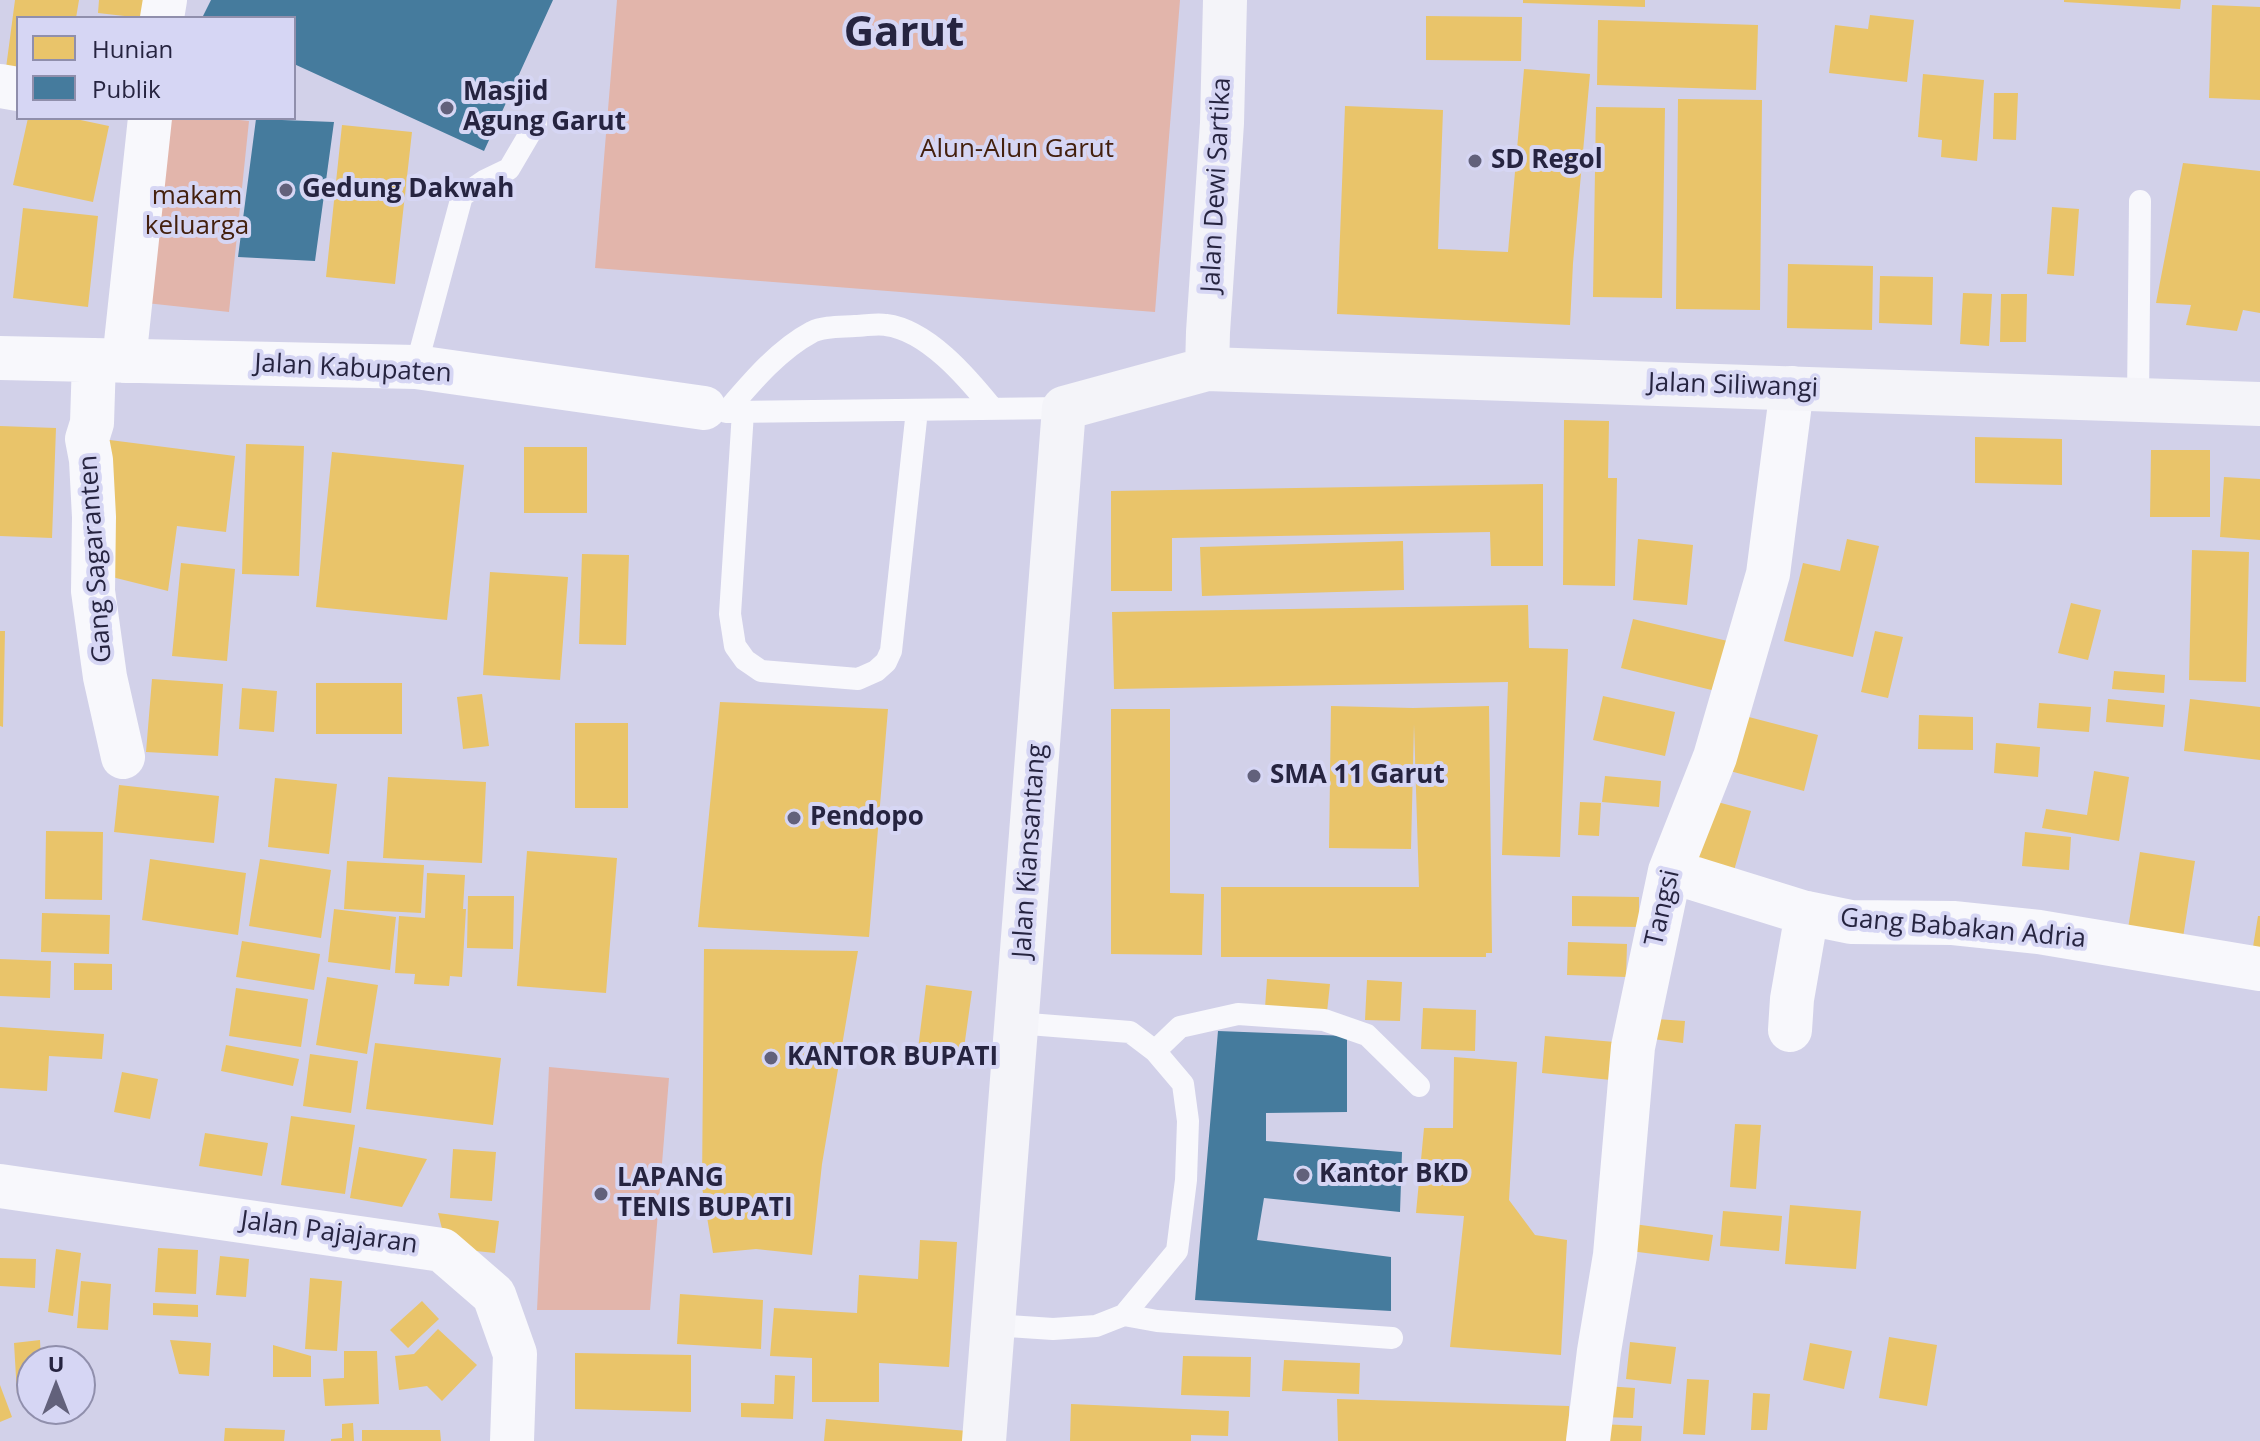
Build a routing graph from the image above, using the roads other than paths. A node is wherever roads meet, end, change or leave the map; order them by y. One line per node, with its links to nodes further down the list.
1 (1225, 0): 8 (street, Jalan Dewi Sartika)
2 (150, 120): 6 (street, Gang Sagaranten)
3 (536, 123): 7 (lane)
4 (2140, 201): 10 (lane)
5 (0, 358): 6 (street, Jalan Kabupaten)
6 (109, 361): 7 (street, Jalan Kabupaten); 16 (street, Gang Sagaranten)
7 (416, 367): 15 (street, Jalan Kabupaten)
8 (1207, 369): 9 (street, Jalan Siliwangi); 13 (street)
9 (1792, 388): 10 (street, Jalan Siliwangi); 17 (street, Tangsi)
10 (2138, 399): 11 (street, Jalan Siliwangi)
11 (2260, 404)
12 (992, 408): 13 (lane); 14 (lane); 15 (lane)
13 (1064, 408): 20 (street, Jalan Kiansantang)
14 (917, 410): 15 (lane); 15 (lane)
15 (725, 411)
16 (123, 757)
17 (1670, 871): 18 (street, Gang Babakan Adria); 30 (street, Tangsi)
18 (1807, 913): 19 (street, Gang Babakan Adria); 21 (street)
19 (2260, 969)
20 (1016, 1023): 22 (lane); 26 (street, Jalan Kiansantang)
21 (1790, 1030)
22 (1155, 1051): 23 (lane); 25 (lane)
23 (1419, 1086)
24 (0, 1186): 28 (street, Jalan Pajajaran)
25 (1124, 1315): 26 (lane); 27 (lane)
26 (993, 1325): 29 (street, Jalan Kiansantang)
27 (1392, 1338)
28 (512, 1441)
29 (984, 1441)
30 (1588, 1441)

